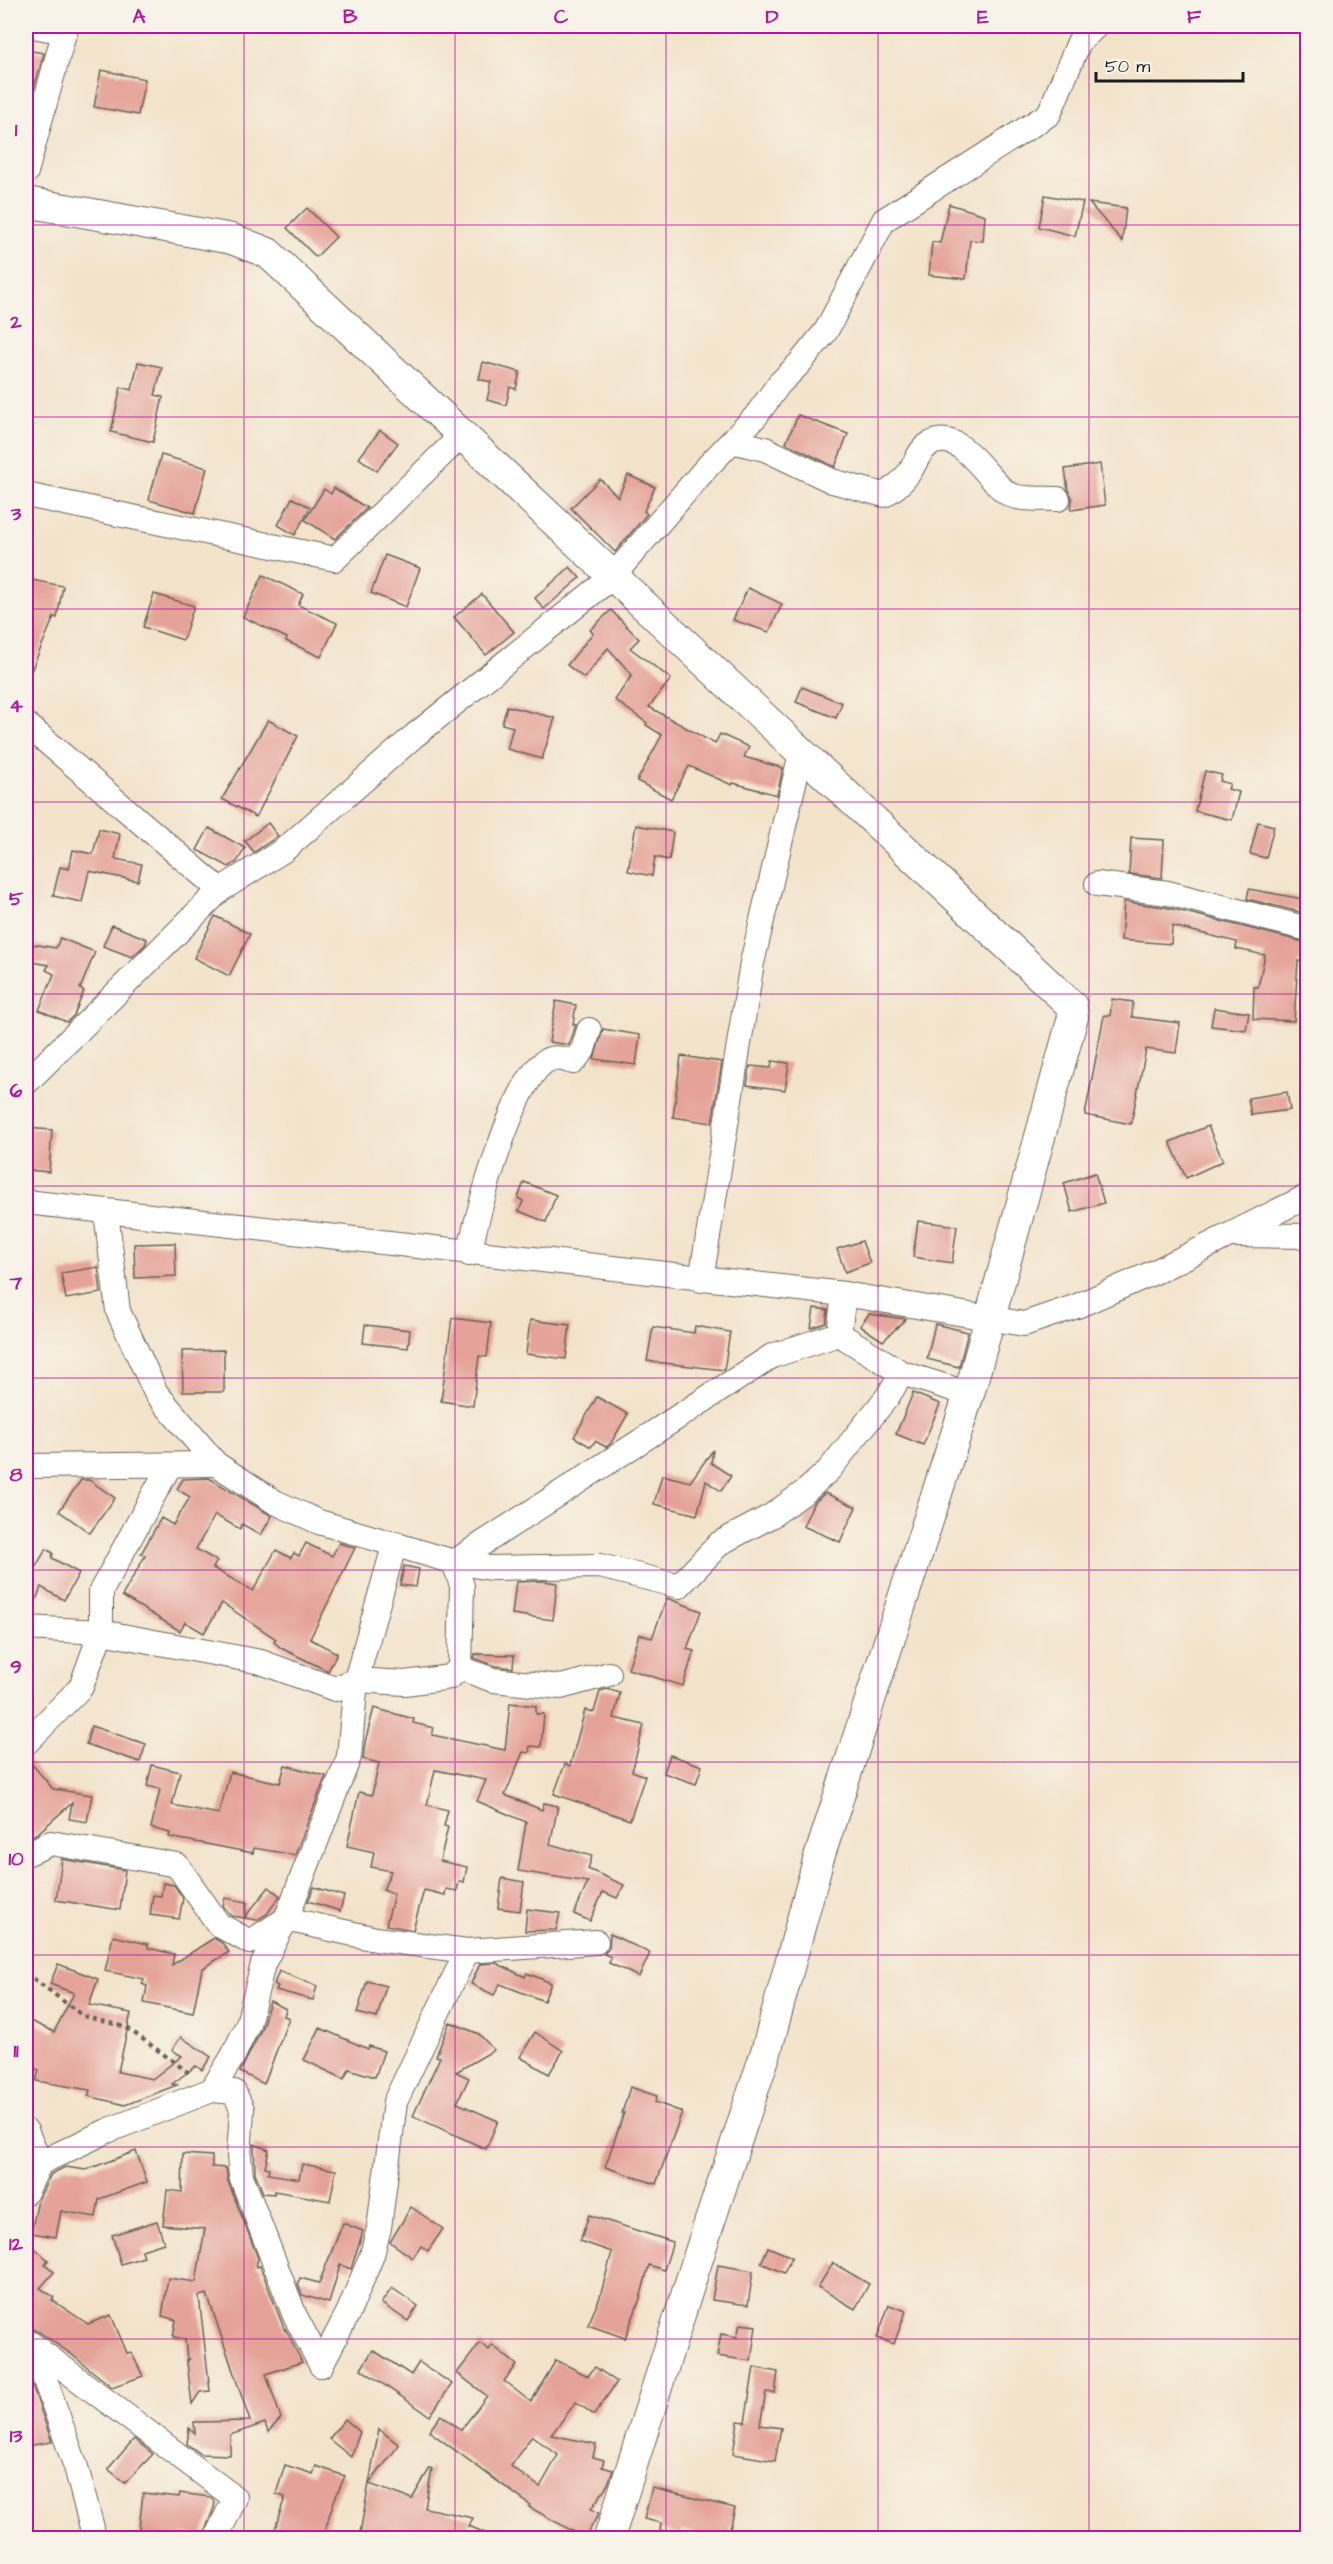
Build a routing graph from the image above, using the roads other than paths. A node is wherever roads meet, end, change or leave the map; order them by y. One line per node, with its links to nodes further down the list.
1 (33, 26): 3 (street)
2 (1096, 26): 7 (street)
3 (65, 29): 4 (street)
4 (26, 172)
5 (26, 202): 6 (street)
6 (463, 434): 8 (street); 10 (street)
7 (732, 441): 9 (street); 10 (street)
8 (26, 495)
9 (1058, 499)
10 (612, 577): 12 (street); 14 (street)
11 (26, 724): 14 (street)
12 (801, 753): 24 (street); 26 (street)
13 (1097, 884): 15 (street)
14 (220, 890): 17 (street)
15 (1308, 929)
16 (589, 1030): 23 (street)
17 (26, 1083)
18 (1308, 1196): 21 (street)
19 (26, 1202): 20 (street)
20 (106, 1212): 23 (street); 30 (street)
21 (1227, 1235): 22 (street); 26 (street)
22 (1308, 1236)
23 (469, 1254): 24 (street)
24 (701, 1280): 25 (street)
25 (844, 1294): 26 (street); 27 (street)
26 (989, 1316): 29 (street)
27 (839, 1334): 28 (street); 34 (street)
28 (902, 1373): 29 (street); 34 (street)
29 (969, 1394): 52 (street)
30 (216, 1464): 31 (street); 33 (street)
31 (170, 1465): 32 (street); 36 (street)
32 (26, 1466)
33 (395, 1543): 34 (street); 39 (street)
34 (454, 1562): 37 (street)
35 (26, 1628): 36 (street)
36 (101, 1632): 39 (street); 40 (street)
37 (460, 1668): 38 (street); 39 (street)
38 (609, 1674)
39 (356, 1680): 42 (street)
40 (26, 1743)
41 (26, 1854): 42 (street)
42 (286, 1919): 44 (street); 45 (street)
43 (596, 1942): 44 (street)
44 (467, 1951): 45 (street)
45 (212, 2090): 47 (street)
46 (26, 2131): 47 (street)
47 (40, 2163): 48 (street)
48 (26, 2192)
49 (29, 2348): 50 (street); 51 (street)
50 (92, 2538)
51 (216, 2538)
52 (609, 2538)

